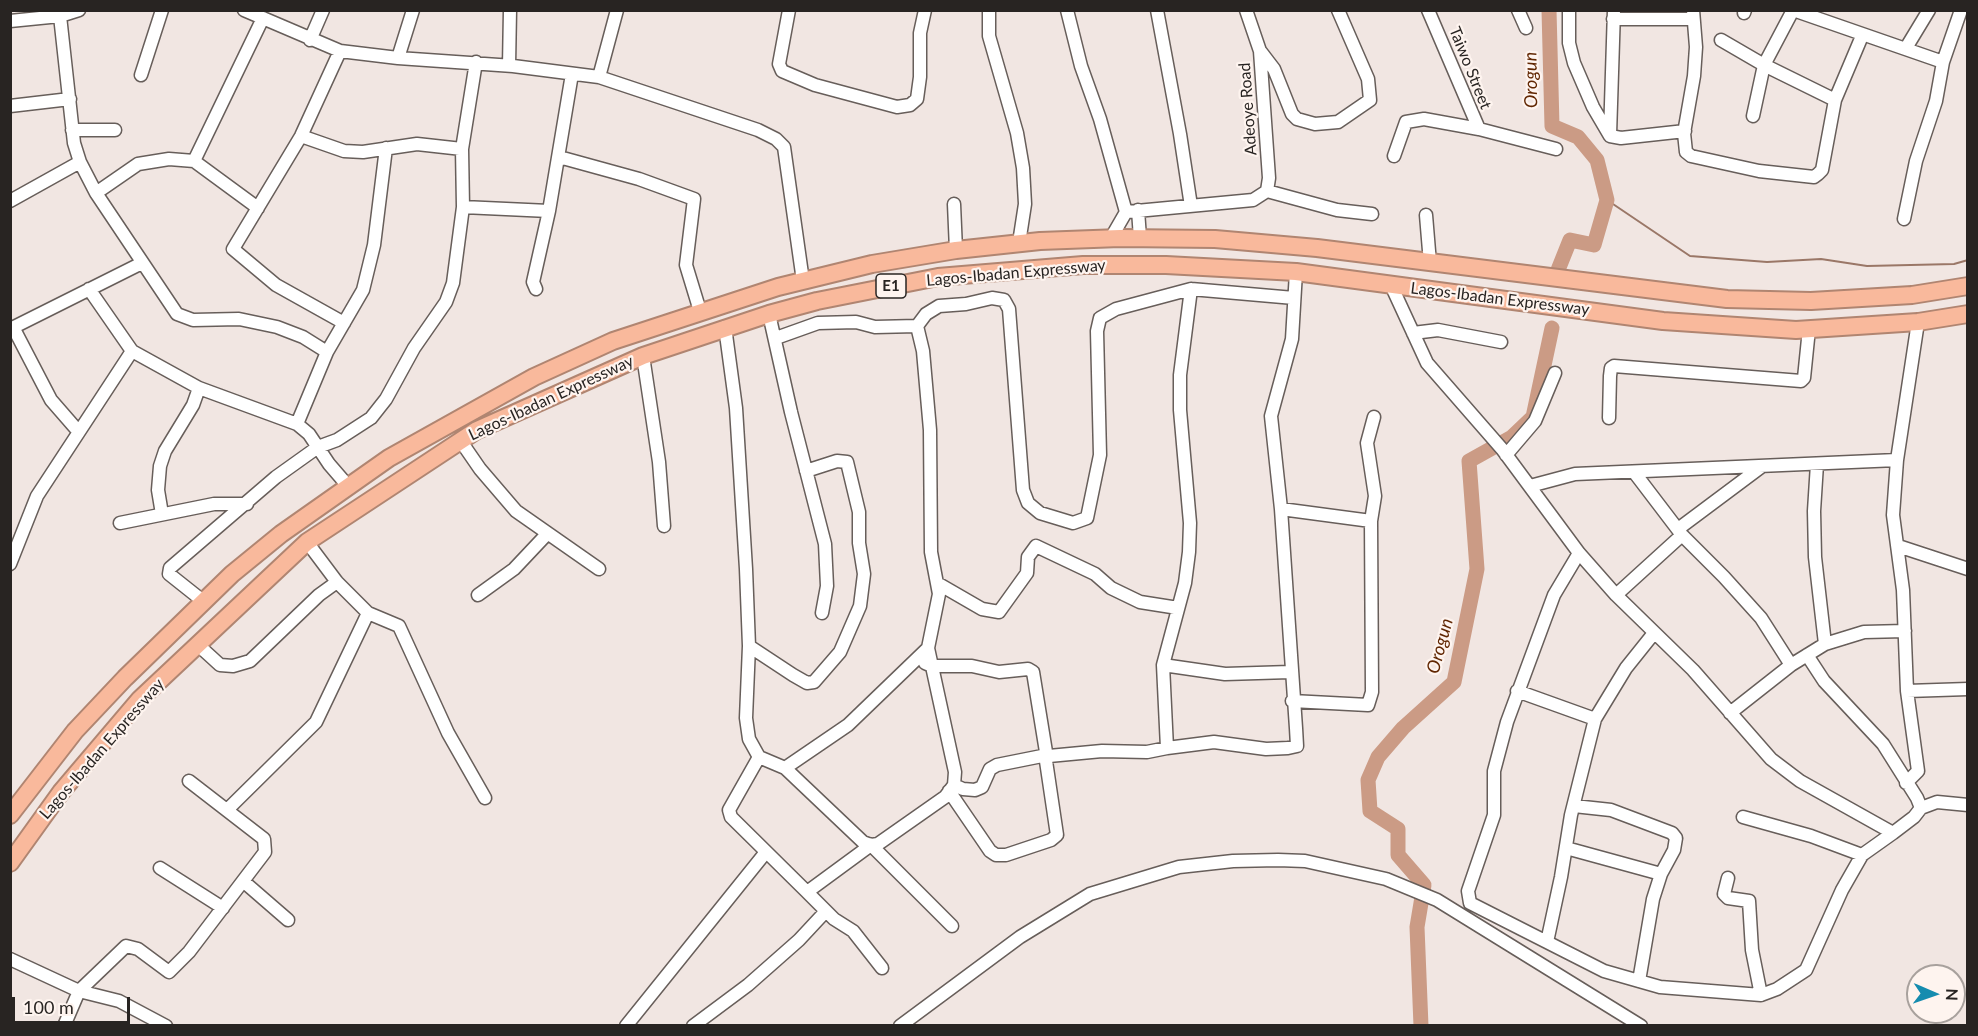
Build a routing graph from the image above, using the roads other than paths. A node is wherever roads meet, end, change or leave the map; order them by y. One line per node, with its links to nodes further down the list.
1 (79, 10): 22 (street)
2 (162, 10): 39 (street)
3 (244, 10): 24 (street)
4 (323, 10): 28 (street)
5 (413, 10): 33 (street)
6 (510, 10): 37 (street)
7 (618, 10): 40 (street)
8 (789, 10): 9 (street)
9 (926, 10)
10 (989, 10): 72 (street)
11 (1067, 10): 66 (street)
12 (1157, 10): 62 (street)
13 (1246, 10): 32 (street, Adeoye Road)
14 (1338, 10): 32 (street)
15 (1428, 10): 45 (street, Taiwo Street)
16 (1518, 10): 26 (street)
17 (1569, 10): 50 (street)
18 (1929, 10): 30 (street)
19 (1961, 10): 35 (street)
20 (1614, 15): 21 (street); 50 (street)
21 (1693, 15): 48 (street)
22 (60, 16): 25 (street); 41 (street)
23 (1827, 16): 27 (street); 36 (street)
24 (263, 18): 28 (street); 56 (street)
25 (10, 21)
26 (1526, 28)
27 (1862, 36): 30 (street); 42 (street)
28 (310, 40): 31 (street)
29 (1721, 40): 36 (street)
30 (1906, 48): 35 (street)
31 (340, 51): 33 (street); 49 (street)
32 (1260, 51): 58 (street, Adeoye Road)
33 (398, 58): 34 (street)
34 (476, 62): 37 (street); 52 (street)
35 (1943, 62): 69 (street)
36 (1764, 65): 42 (street); 44 (street)
37 (509, 66): 38 (street)
38 (572, 74): 40 (street); 55 (street)
39 (141, 75)
40 (599, 77): 77 (street)
41 (70, 99): 43 (street); 46 (street)
42 (1835, 100): 48 (street)
43 (10, 106)
44 (1753, 116)
45 (1479, 129): 53 (street, Taiwo Street); 54 (street)
46 (72, 130): 47 (street); 57 (street)
47 (115, 130)
48 (1685, 131): 50 (street)
49 (301, 136): 51 (street); 64 (street)
50 (1610, 136)
51 (386, 148): 52 (street); 88 (street)
52 (462, 149): 63 (street)
53 (1556, 149)
54 (1394, 156)
55 (559, 157): 65 (street); 84 (street)
56 (194, 161): 59 (street); 64 (street)
57 (80, 162): 59 (street); 60 (street)
58 (1267, 191): 62 (street); 67 (street)
59 (96, 193): 74 (street)
60 (10, 201)
61 (954, 204): 73 (street)
62 (1191, 206): 66 (street)
63 (463, 207): 65 (street); 106 (street)
64 (258, 208): 88 (street)
65 (549, 211): 80 (street)
66 (1132, 211): 70 (street); 71 (street)
67 (1371, 214)
68 (1426, 215): 75 (street)
69 (1904, 219)
70 (1111, 238): 71 (highway, Lagos-Ibadan Expressway / E1); 72 (highway, Lagos-Ibadan Expressway / E1)
71 (1140, 238): 75 (highway, Lagos-Ibadan Expressway / E1)
72 (1019, 243): 73 (highway, Lagos-Ibadan Expressway / E1)
73 (956, 250): 77 (highway, Lagos-Ibadan Expressway / E1)
74 (142, 263): 82 (street); 97 (street)
75 (1430, 263): 79 (highway, Lagos-Ibadan Expressway / E1)
76 (1296, 272): 78 (highway, Lagos-Ibadan Expressway / E1); 83 (street); 85 (highway, Lagos-Ibadan Expressway / E1)
77 (803, 281): 84 (highway, Lagos-Ibadan Expressway / E1)
78 (1391, 285): 92 (highway, Lagos-Ibadan Expressway / E1); 93 (street)
79 (1968, 286)
80 (536, 289)
81 (1191, 289): 83 (street); 89 (street); 134 (street)
82 (89, 290): 91 (street); 96 (street)
83 (1294, 298): 116 (street)
84 (700, 310): 113 (highway, Lagos-Ibadan Expressway / E1)
85 (769, 314): 90 (highway, Lagos-Ibadan Expressway / E1); 94 (street)
86 (1968, 314): 87 (highway, Lagos-Ibadan Expressway / E1)
87 (1918, 322): 92 (highway, Lagos-Ibadan Expressway / E1); 108 (street)
88 (344, 323): 97 (street)
89 (917, 326): 94 (street); 130 (street)
90 (725, 327): 98 (highway, Lagos-Ibadan Expressway / E1); 141 (street)
91 (12, 328): 104 (street)
92 (1809, 329): 102 (street)
93 (1413, 333): 95 (street); 107 (street)
94 (776, 338): 111 (street)
95 (1501, 342)
96 (132, 351): 100 (street); 104 (street)
97 (327, 352): 103 (street)
98 (643, 356): 105 (highway, Lagos-Ibadan Expressway / E1); 120 (street)
99 (1556, 372): 107 (street)
100 (199, 388): 103 (street); 117 (street)
101 (1374, 417): 118 (street)
102 (1609, 418)
103 (297, 424): 106 (street)
104 (78, 431): 126 (street)
105 (460, 440): 122 (street); 123 (highway, Lagos-Ibadan Expressway / E1)
106 (318, 447): 113 (street); 115 (street)
107 (1504, 452): 114 (street)
108 (1898, 460): 109 (street); 124 (street)
109 (1817, 464): 110 (street); 140 (street)
110 (1761, 467): 112 (street); 121 (street)
111 (806, 471): 136 (street); 141 (street)
112 (1634, 472): 114 (street); 121 (street)
113 (348, 486): 133 (highway, Lagos-Ibadan Expressway / E1)
114 (1530, 486): 125 (street)
115 (247, 504): 117 (street); 133 (street)
116 (1281, 509): 118 (street); 148 (street)
117 (162, 514): 119 (street)
118 (1371, 521): 152 (street)
119 (120, 523)
120 (664, 526)
121 (1680, 532): 132 (street); 146 (street)
122 (547, 534): 128 (street); 131 (street)
123 (307, 542): 129 (street); 139 (highway, Lagos-Ibadan Expressway / E1)
124 (1898, 546): 127 (street); 137 (street)
125 (1579, 553): 132 (street); 150 (street)
126 (10, 564)
127 (1967, 564)
128 (599, 569)
129 (337, 582): 135 (street); 139 (street)
130 (937, 583): 134 (street); 142 (street)
131 (478, 595)
132 (1616, 595): 138 (street)
133 (203, 601): 167 (highway, Lagos-Ibadan Expressway / E1)
134 (1178, 608): 145 (street)
135 (368, 613): 162 (street); 166 (street)
136 (822, 613)
137 (1905, 631): 140 (street); 151 (street)
138 (1654, 633): 153 (street); 154 (street)
139 (197, 644): 174 (highway, Lagos-Ibadan Expressway / E1)
140 (1825, 644): 143 (street)
141 (749, 646): 156 (street)
142 (928, 648): 144 (street); 147 (street)
143 (1807, 655): 146 (street); 160 (street)
144 (918, 660): 147 (street); 158 (street)
145 (1163, 665): 148 (street); 155 (street)
146 (1791, 665): 153 (street)
147 (933, 666): 157 (street); 161 (street)
148 (1290, 672): 152 (street)
149 (1968, 689): 151 (street)
150 (1517, 691): 154 (street); 184 (street)
151 (1907, 691): 160 (street)
152 (1292, 701): 155 (street)
153 (1730, 713): 169 (street)
154 (1595, 719): 163 (street)
155 (1167, 748): 157 (street)
156 (759, 757): 158 (street); 172 (street)
157 (1047, 757): 161 (street); 161 (street)
158 (785, 768): 170 (street)
159 (189, 781): 166 (street)
160 (1906, 783): 165 (street)
161 (952, 788): 170 (street)
162 (485, 798)
163 (1574, 806): 171 (street); 176 (street)
164 (1968, 806): 165 (street)
165 (1921, 808): 169 (street)
166 (228, 809): 178 (street)
167 (10, 815)
168 (1743, 817): 173 (street)
169 (1893, 833): 173 (street)
170 (871, 845): 179 (street); 183 (street)
171 (1566, 848): 176 (street); 184 (street)
172 (766, 852): 179 (street); 192 (street)
173 (1862, 855): 189 (street)
174 (10, 863)
175 (160, 868): 180 (street)
176 (1661, 874): 187 (street)
177 (1728, 878): 189 (street)
178 (243, 880): 180 (street); 182 (street)
179 (807, 892): 181 (street)
180 (222, 908): 188 (street)
181 (826, 911): 186 (street); 193 (street)
182 (288, 920)
183 (952, 926)
184 (1547, 942): 187 (street)
185 (10, 959): 188 (street)
186 (882, 968)
187 (1639, 981): 189 (street)
188 (79, 991): 190 (street); 191 (street)
189 (1761, 995)
190 (64, 1026)
191 (166, 1026)
192 (626, 1026)
193 (693, 1026)
194 (900, 1026): 195 (street)
195 (1641, 1026)

